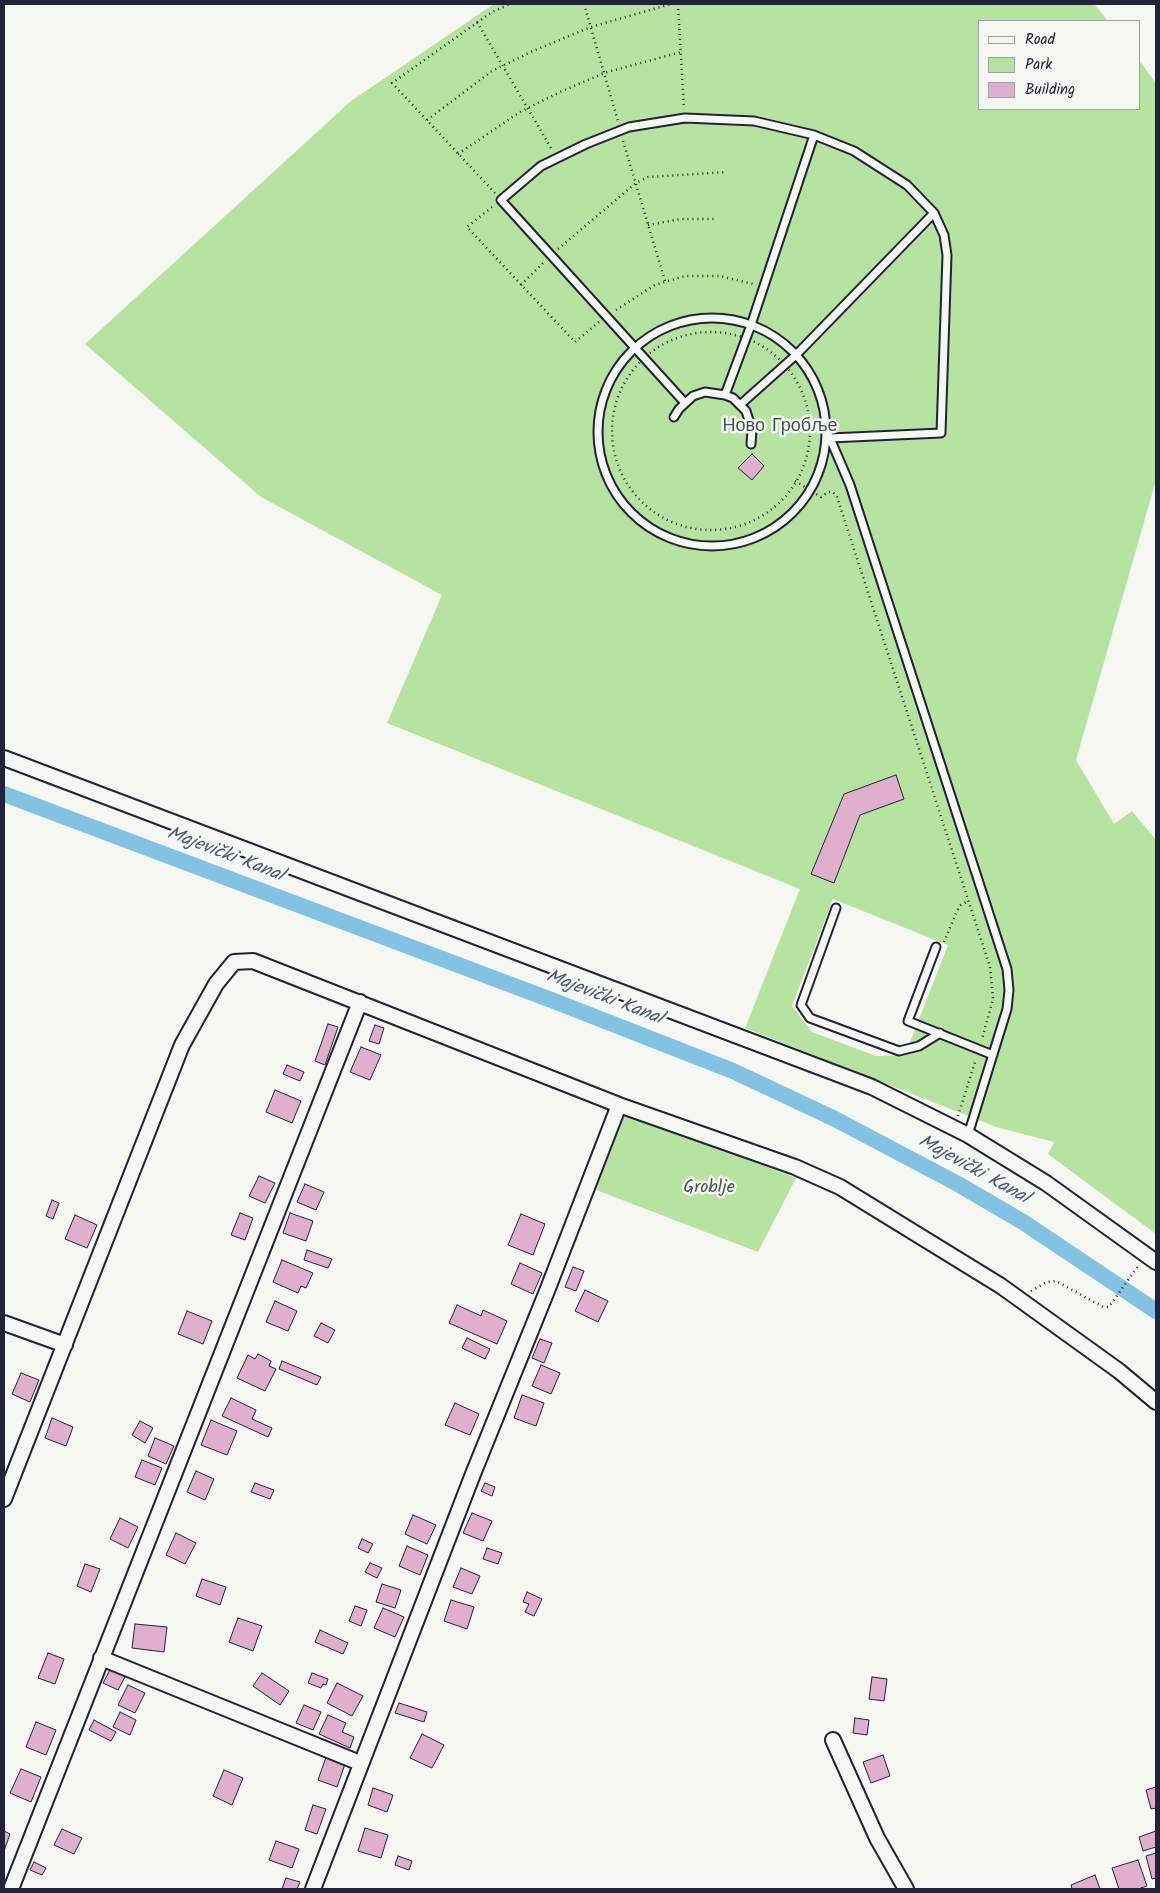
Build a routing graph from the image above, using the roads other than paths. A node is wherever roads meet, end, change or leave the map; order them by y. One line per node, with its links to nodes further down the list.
1 (814, 135): 2 (lane); 3 (lane); 4 (lane)
2 (934, 213): 5 (lane); 11 (lane)
3 (751, 325): 4 (lane); 5 (lane); 6 (lane)
4 (634, 348): 7 (lane); 10 (lane)
5 (796, 355): 8 (lane); 10 (lane)
6 (726, 394): 7 (lane); 8 (lane)
7 (685, 403): 9 (lane)
8 (741, 404): 12 (lane)
9 (674, 417)
10 (826, 429): 11 (lane)
11 (830, 438): 18 (lane)
12 (750, 444)
13 (4, 758): 20 (street)
14 (836, 908): 17 (lane)
15 (936, 947): 17 (lane)
16 (360, 1002): 19 (street); 23 (street); 26 (street)
17 (940, 1033): 18 (lane)
18 (993, 1055): 20 (lane)
19 (619, 1105): 24 (street); 28 (street)
20 (968, 1135): 21 (street)
21 (1156, 1262)
22 (4, 1323): 23 (street)
23 (66, 1345): 25 (street)
24 (1156, 1402)
25 (4, 1499)
26 (101, 1658): 28 (street); 29 (street)
27 (833, 1740): 31 (street)
28 (360, 1763): 30 (street)
29 (11, 1889)
30 (313, 1889)
31 (906, 1889)

